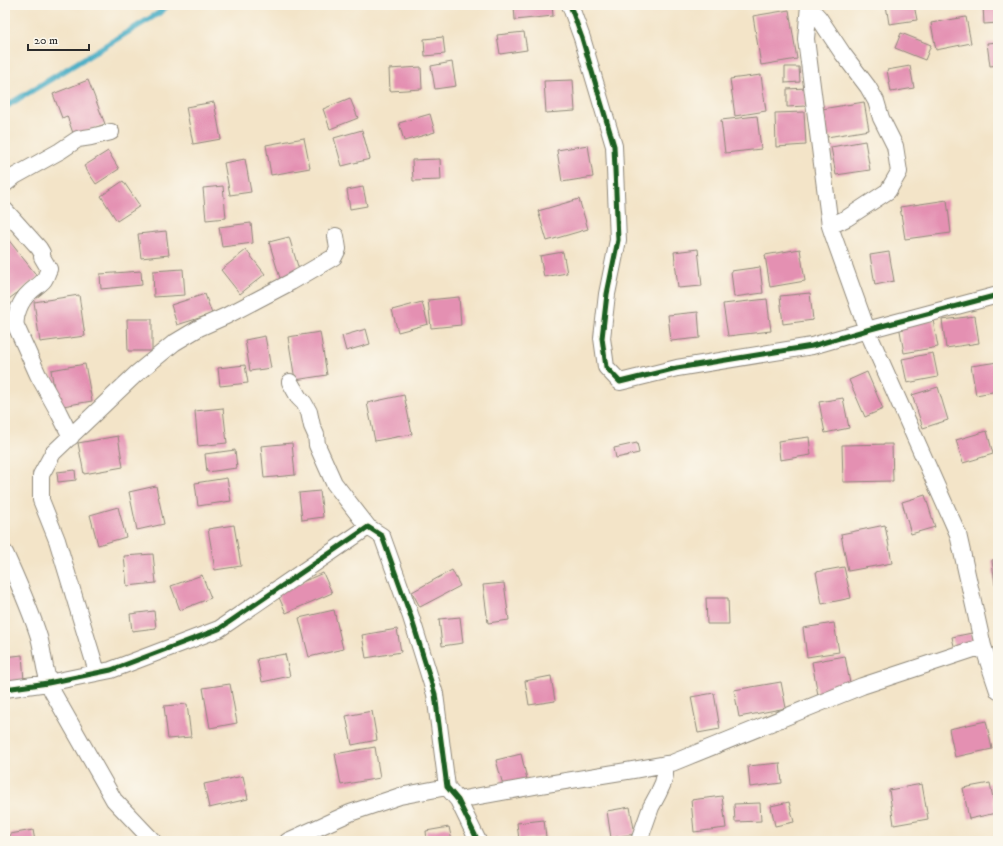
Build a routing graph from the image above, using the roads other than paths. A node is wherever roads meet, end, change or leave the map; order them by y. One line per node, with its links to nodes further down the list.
1 (570, 5): 9 (street)
2 (809, 6): 6 (street); 6 (street)
3 (110, 132): 4 (street)
4 (5, 184)
5 (5, 210): 11 (street)
6 (830, 226): 9 (street)
7 (336, 236): 11 (street)
8 (998, 296): 9 (street)
9 (867, 330): 14 (street)
10 (290, 382): 12 (street)
11 (71, 437): 15 (street)
12 (368, 527): 15 (street); 20 (street)
13 (5, 553): 16 (street)
14 (983, 646): 18 (street); 19 (street)
15 (97, 672): 16 (street)
16 (48, 683): 17 (street); 22 (street)
17 (5, 689)
18 (998, 690)
19 (665, 764): 21 (street); 25 (street)
20 (447, 787): 21 (street); 23 (street)
21 (458, 800): 24 (street)
22 (153, 841)
23 (288, 841)
24 (478, 841)
25 (639, 841)

